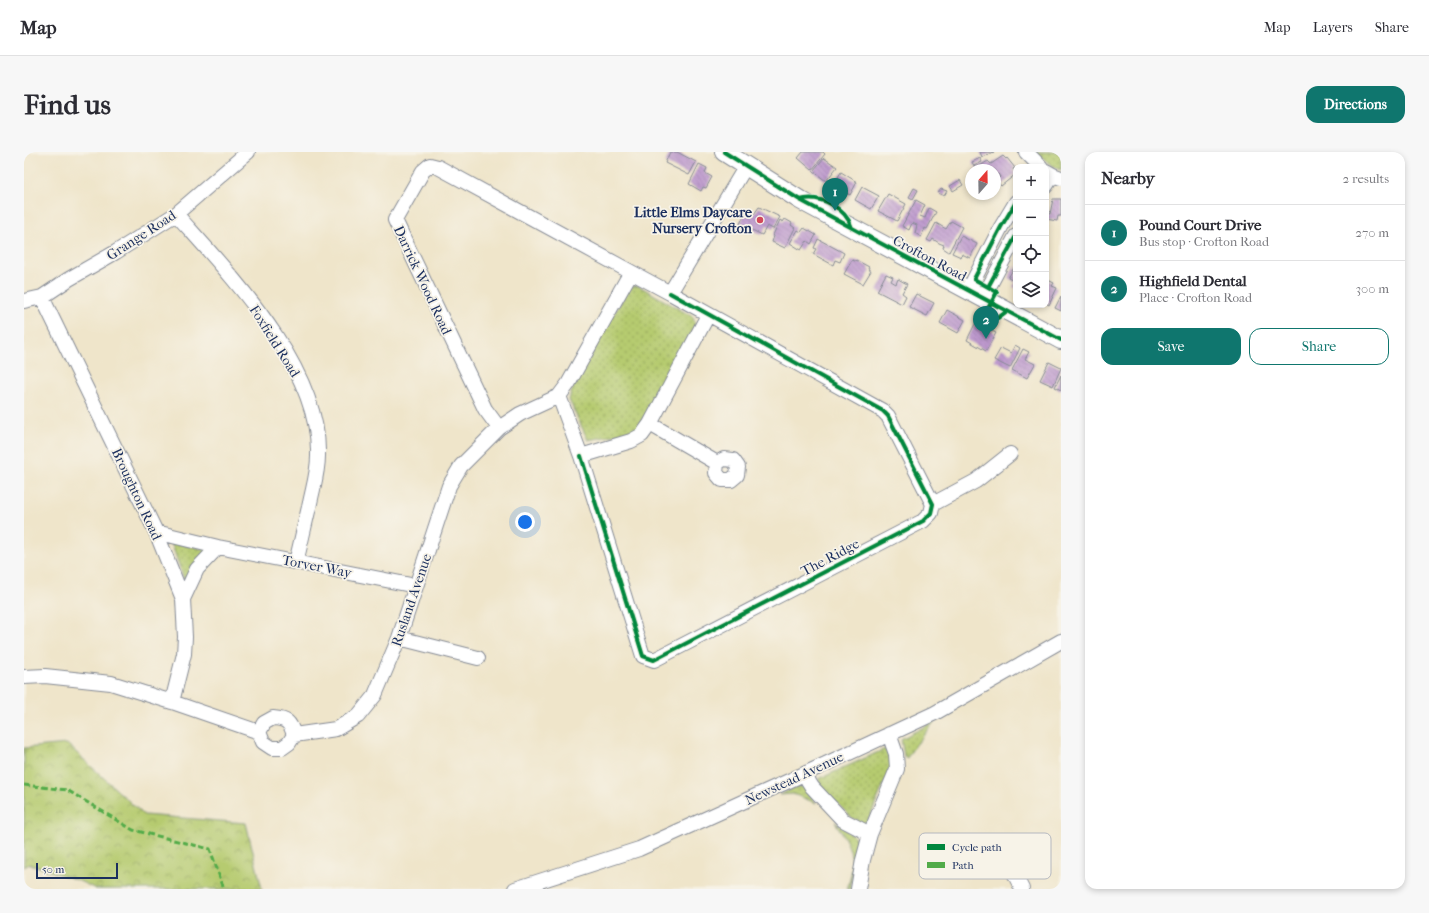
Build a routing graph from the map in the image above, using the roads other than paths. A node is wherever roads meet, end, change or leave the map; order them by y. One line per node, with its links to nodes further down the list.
1 (248, 152): 7 (street, Grange Road)
2 (724, 152): 5 (main road, Crofton Road)
3 (1026, 152): 4 (street)
4 (1037, 164)
5 (746, 166): 10 (street); 11 (main road, Crofton Road)
6 (1013, 207): 11 (street)
7 (176, 214): 12 (street, Grange Road); 25 (street, Foxfield Road)
8 (1013, 240): 11 (street)
9 (631, 272): 10 (street); 16 (street); 18 (street, Darrick Wood Road)
10 (670, 293): 14 (street)
11 (975, 295): 15 (main road, Crofton Road)
12 (42, 297): 13 (street, Grange Road); 23 (street, Broughton Road)
13 (24, 301)
14 (708, 315): 17 (street); 22 (street)
15 (1061, 340)
16 (559, 396): 18 (street, Rusland Avenue); 20 (street)
17 (650, 424): 20 (street); 21 (street)
18 (500, 428): 26 (street, Rusland Avenue)
19 (1010, 454): 22 (street)
20 (581, 456): 22 (street, The Ridge)
21 (717, 463)
22 (933, 504)
23 (156, 532): 24 (street, Torver Way); 27 (street, Broughton Road)
24 (218, 547): 25 (street, Torver Way); 27 (street)
25 (296, 562): 26 (street, Torver Way)
26 (416, 586): 28 (street, Rusland Avenue)
27 (183, 600): 32 (street, Broughton Road)
28 (399, 638): 30 (street); 35 (street, Rusland Avenue)
29 (1061, 641): 34 (street, Newstead Avenue)
30 (478, 658)
31 (24, 677): 32 (street)
32 (172, 702): 33 (street)
33 (260, 732): 35 (street); 35 (street)
34 (889, 734): 36 (street, Newstead Avenue); 37 (street)
35 (294, 735)
36 (804, 774): 37 (street); 39 (street, Newstead Avenue)
37 (870, 834): 40 (street)
38 (1017, 879): 41 (street)
39 (514, 889)
40 (858, 889)
41 (1022, 889)

